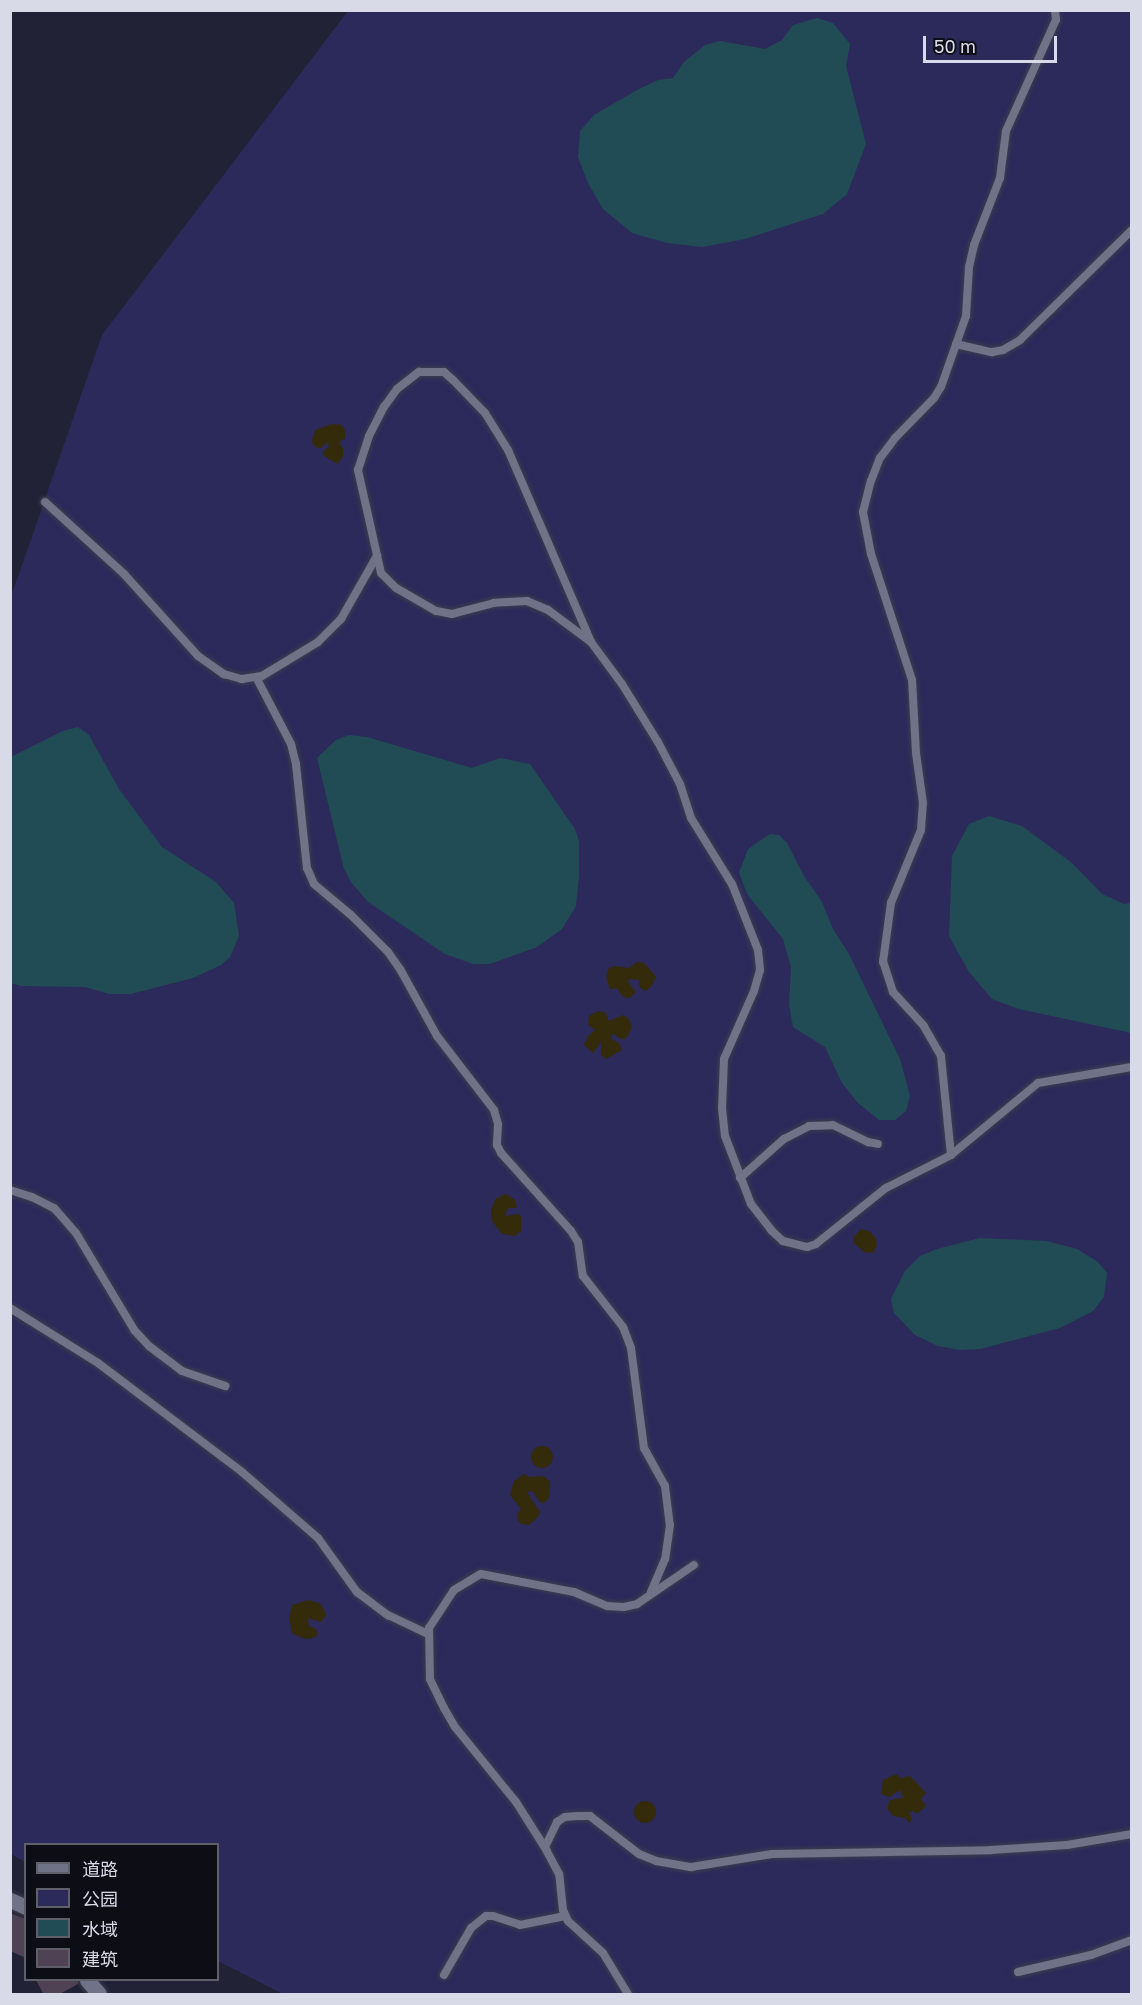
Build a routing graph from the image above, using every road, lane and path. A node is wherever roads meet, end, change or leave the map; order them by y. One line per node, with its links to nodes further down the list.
1 (1055, 10): 3 (lane)
2 (1131, 230): 3 (lane)
3 (956, 344): 10 (lane)
4 (45, 502): 7 (lane)
5 (376, 556): 6 (lane); 6 (lane); 7 (lane)
6 (591, 642): 11 (lane)
7 (256, 677): 16 (lane)
8 (1131, 1066): 10 (lane)
9 (878, 1144): 11 (lane)
10 (951, 1155): 11 (lane)
11 (740, 1178)
12 (10, 1190): 14 (lane)
13 (10, 1308): 17 (lane)
14 (225, 1386)
15 (694, 1564): 16 (lane)
16 (651, 1593): 17 (lane)
17 (428, 1634): 19 (lane)
18 (1131, 1834): 19 (lane)
19 (545, 1847): 22 (lane)
20 (10, 1900): 21 (street)
21 (24, 1906)
22 (565, 1916): 25 (lane); 28 (lane)
23 (1131, 1940): 24 (lane)
24 (1018, 1972)
25 (444, 1975)
26 (88, 1981): 27 (street)
27 (99, 1995)
28 (628, 1995)

